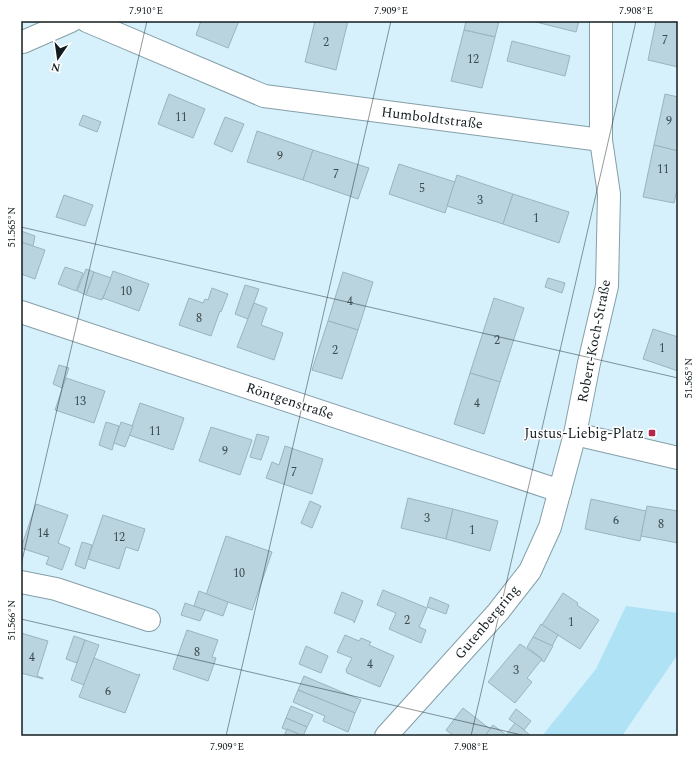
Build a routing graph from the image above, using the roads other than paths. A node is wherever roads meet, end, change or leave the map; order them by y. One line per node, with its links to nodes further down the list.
1 (71, 21): 4 (street)
2 (87, 21): 5 (street, Humboldtstraße)
3 (601, 21): 5 (street, Robert-Koch-Straße)
4 (21, 41)
5 (601, 140): 7 (street, Robert-Koch-Straße)
6 (21, 312): 9 (street, Röntgenstraße)
7 (575, 434): 8 (street); 9 (street, Robert-Koch-Straße)
8 (678, 458)
9 (560, 491): 12 (street, Gutenbergring)
10 (21, 582): 11 (street)
11 (149, 620)
12 (386, 736)

